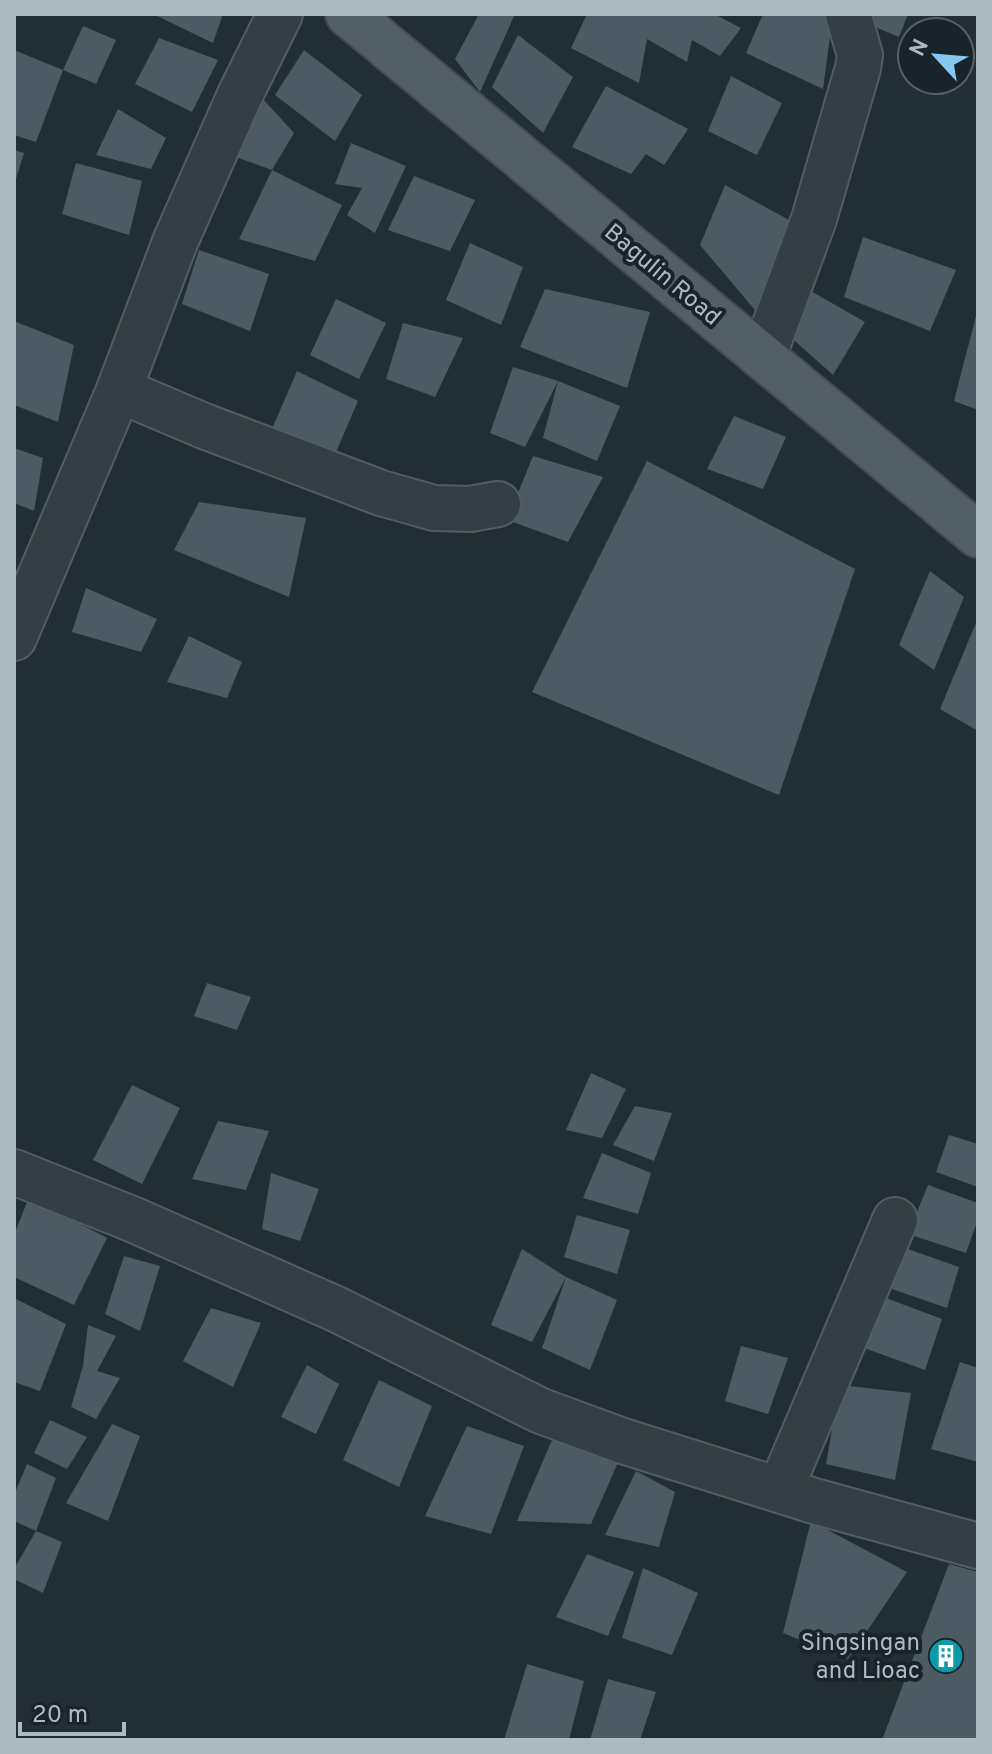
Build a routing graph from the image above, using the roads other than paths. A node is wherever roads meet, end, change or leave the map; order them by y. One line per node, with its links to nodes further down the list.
1 (280, 14): 5 (street)
2 (348, 14): 4 (main road, Bagulin Road)
3 (848, 14): 4 (street)
4 (763, 357): 7 (main road, Bagulin Road)
5 (119, 390): 6 (street); 8 (street)
6 (498, 504)
7 (978, 535)
8 (14, 638)
9 (16, 1178): 11 (street)
10 (895, 1220): 11 (street)
11 (780, 1490): 12 (street)
12 (978, 1546)

